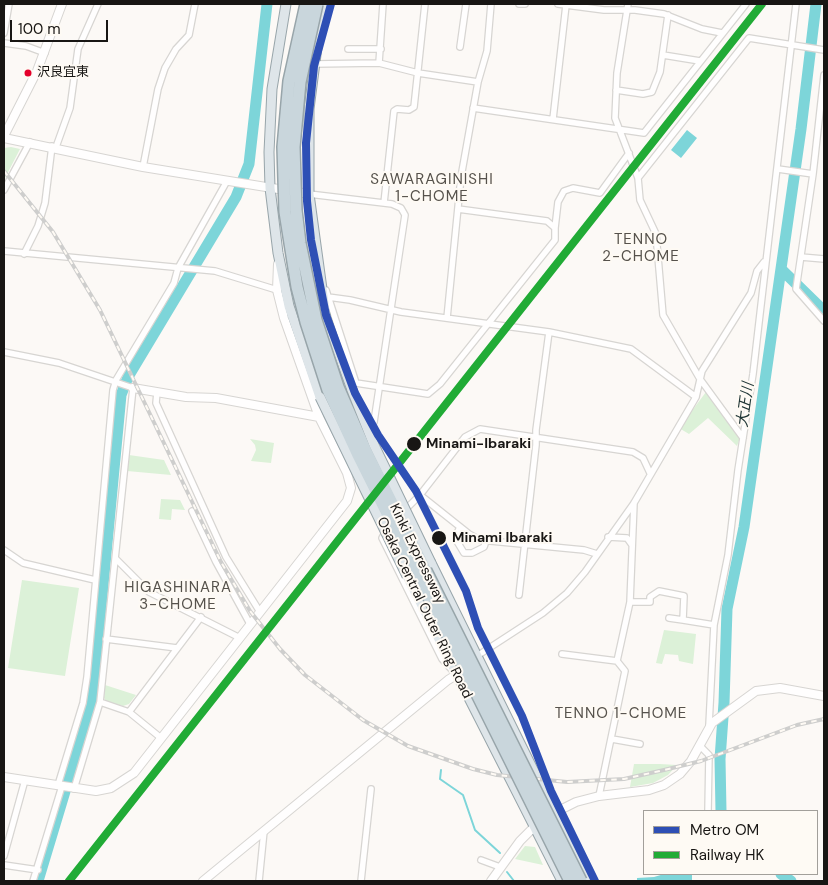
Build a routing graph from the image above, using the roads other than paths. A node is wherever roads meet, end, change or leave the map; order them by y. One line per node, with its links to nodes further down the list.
1 (9, 4): 22 (street)
2 (62, 4): 30 (street)
3 (98, 4): 44 (street)
4 (195, 4): 46 (street)
5 (286, 4): 51 (main road, Osaka Central Outer Ring Road)
6 (306, 4): 146 (highway, Kinki Expressway, bridge)
7 (317, 4): 148 (highway, Kinki Expressway, bridge)
8 (328, 4): 34 (main road, Osaka Central Outer Ring Road)
9 (383, 4): 27 (street)
10 (425, 4): 35 (street)
11 (466, 4): 26 (street)
12 (491, 4): 37 (street)
13 (519, 4): 14 (street)
14 (525, 4)
15 (558, 4): 18 (street)
16 (746, 4): 23 (street)
17 (796, 4): 25 (street)
18 (566, 5): 19 (street); 40 (street)
19 (594, 6): 20 (street)
20 (628, 7): 21 (street); 38 (street)
21 (668, 15): 23 (street); 31 (street)
22 (4, 33)
23 (722, 33): 32 (street)
24 (4, 43): 30 (street)
25 (792, 45): 29 (street); 47 (street); 49 (street)
26 (460, 47)
27 (381, 49): 28 (street); 33 (street)
28 (348, 50)
29 (824, 50)
30 (45, 52): 42 (street)
31 (663, 55): 32 (street); 38 (street)
32 (700, 61): 41 (street)
33 (379, 63): 34 (street); 35 (street)
34 (314, 64): 53 (main road, Osaka Central Outer Ring Road)
35 (418, 73): 37 (street); 54 (street)
36 (824, 75): 48 (street)
37 (478, 82): 39 (street)
38 (616, 90): 41 (street)
39 (473, 108): 40 (street); 55 (street)
40 (553, 118): 41 (street)
41 (620, 131): 45 (street)
42 (4, 137): 43 (street)
43 (30, 142): 44 (street); 52 (street)
44 (54, 147): 46 (street); 59 (street)
45 (629, 153): 49 (street); 56 (street)
46 (143, 167): 50 (street)
47 (778, 169): 48 (street); 63 (street)
48 (813, 174): 61 (street)
49 (638, 178): 73 (street)
50 (231, 182): 51 (street); 64 (street)
51 (270, 188): 53 (street); 58 (main road, Osaka Central Outer Ring Road)
52 (4, 190)
53 (309, 194): 54 (street); 60 (main road, Osaka Central Outer Ring Road)
54 (384, 203): 67 (street)
55 (458, 210): 56 (street); 68 (street)
56 (555, 228): 70 (street)
57 (4, 251): 59 (street)
58 (278, 253): 65 (street); 113 (main road, Osaka Central Outer Ring Road, bridge)
59 (24, 254): 64 (street)
60 (316, 254): 66 (street); 114 (main road, Osaka Central Outer Ring Road, bridge)
61 (801, 257): 62 (street); 69 (street)
62 (824, 259)
63 (765, 261): 73 (street); 81 (street)
64 (181, 268): 65 (street); 74 (street)
65 (277, 290): 79 (street)
66 (328, 297): 67 (street); 76 (street)
67 (392, 309): 68 (street); 76 (street)
68 (447, 318): 70 (street)
69 (824, 321)
70 (488, 324): 71 (street); 76 (street)
71 (549, 332): 78 (street); 80 (street)
72 (4, 352): 74 (street)
73 (700, 378): 78 (street); 81 (street)
74 (118, 381): 75 (street); 98 (street)
75 (131, 387): 77 (street); 96 (street)
76 (379, 387): 82 (street)
77 (157, 392): 79 (street); 95 (street)
78 (696, 397): 83 (street)
79 (319, 417): 82 (street)
80 (536, 438): 83 (street); 84 (street); 91 (street)
81 (743, 438): 106 (street)
82 (334, 450): 101 (street)
83 (650, 474): 85 (street)
84 (420, 495): 86 (street); 88 (street)
85 (634, 503): 89 (street); 92 (street)
86 (407, 507): 110 (street); 113 (street)
87 (192, 511): 97 (street)
88 (460, 527): 90 (street); 90 (street)
89 (608, 537): 92 (street); 94 (street)
90 (486, 541): 91 (street)
91 (526, 545): 94 (street); 99 (street)
92 (632, 545): 100 (street)
93 (4, 550): 98 (street)
94 (597, 554): 110 (street)
95 (226, 557): 97 (street); 101 (street)
96 (116, 559): 102 (street); 108 (street)
97 (216, 562): 105 (street)
98 (95, 580): 126 (street)
99 (519, 595)
100 (630, 602): 104 (street); 112 (street)
101 (260, 612): 105 (street)
102 (201, 618): 107 (street); 109 (street)
103 (669, 618): 104 (street)
104 (683, 620): 106 (street)
105 (250, 624): 107 (street)
106 (714, 625): 118 (street)
107 (240, 638): 119 (street)
108 (106, 639): 109 (street); 116 (street)
109 (177, 648): 117 (street)
110 (480, 654): 114 (street)
111 (562, 654): 112 (street)
112 (617, 661): 120 (street)
113 (456, 675): 133 (main road, Osaka Central Outer Ring Road); 134 (street)
114 (488, 678): 123 (main road, Osaka Central Outer Ring Road)
115 (824, 696): 118 (street)
116 (100, 702): 117 (street); 127 (street)
117 (129, 712): 119 (street)
118 (711, 726): 122 (street)
119 (161, 738): 127 (street)
120 (612, 739): 121 (street); 129 (street)
121 (640, 744)
122 (700, 746): 129 (street); 130 (street)
123 (528, 757): 131 (main road, Osaka Central Outer Ring Road); 132 (street)
124 (4, 777): 125 (street)
125 (25, 780): 126 (street); 135 (street)
126 (60, 786): 127 (street); 139 (street)
127 (73, 788)
128 (371, 789): 143 (street)
129 (599, 796): 131 (street)
130 (708, 810)
131 (554, 813): 132 (street); 149 (main road, Osaka Central Outer Ring Road)
132 (543, 820): 133 (street); 147 (street)
133 (534, 826): 138 (street); 145 (main road, Osaka Central Outer Ring Road)
134 (264, 831): 141 (street); 142 (street)
135 (4, 856)
136 (481, 860): 138 (street)
137 (4, 865): 139 (street)
138 (500, 867): 144 (street)
139 (38, 870): 140 (street)
140 (33, 881)
141 (203, 881)
142 (259, 881)
143 (361, 881)
144 (491, 881)
145 (562, 881)
146 (570, 881)
147 (574, 881)
148 (581, 881)
149 (588, 881)

